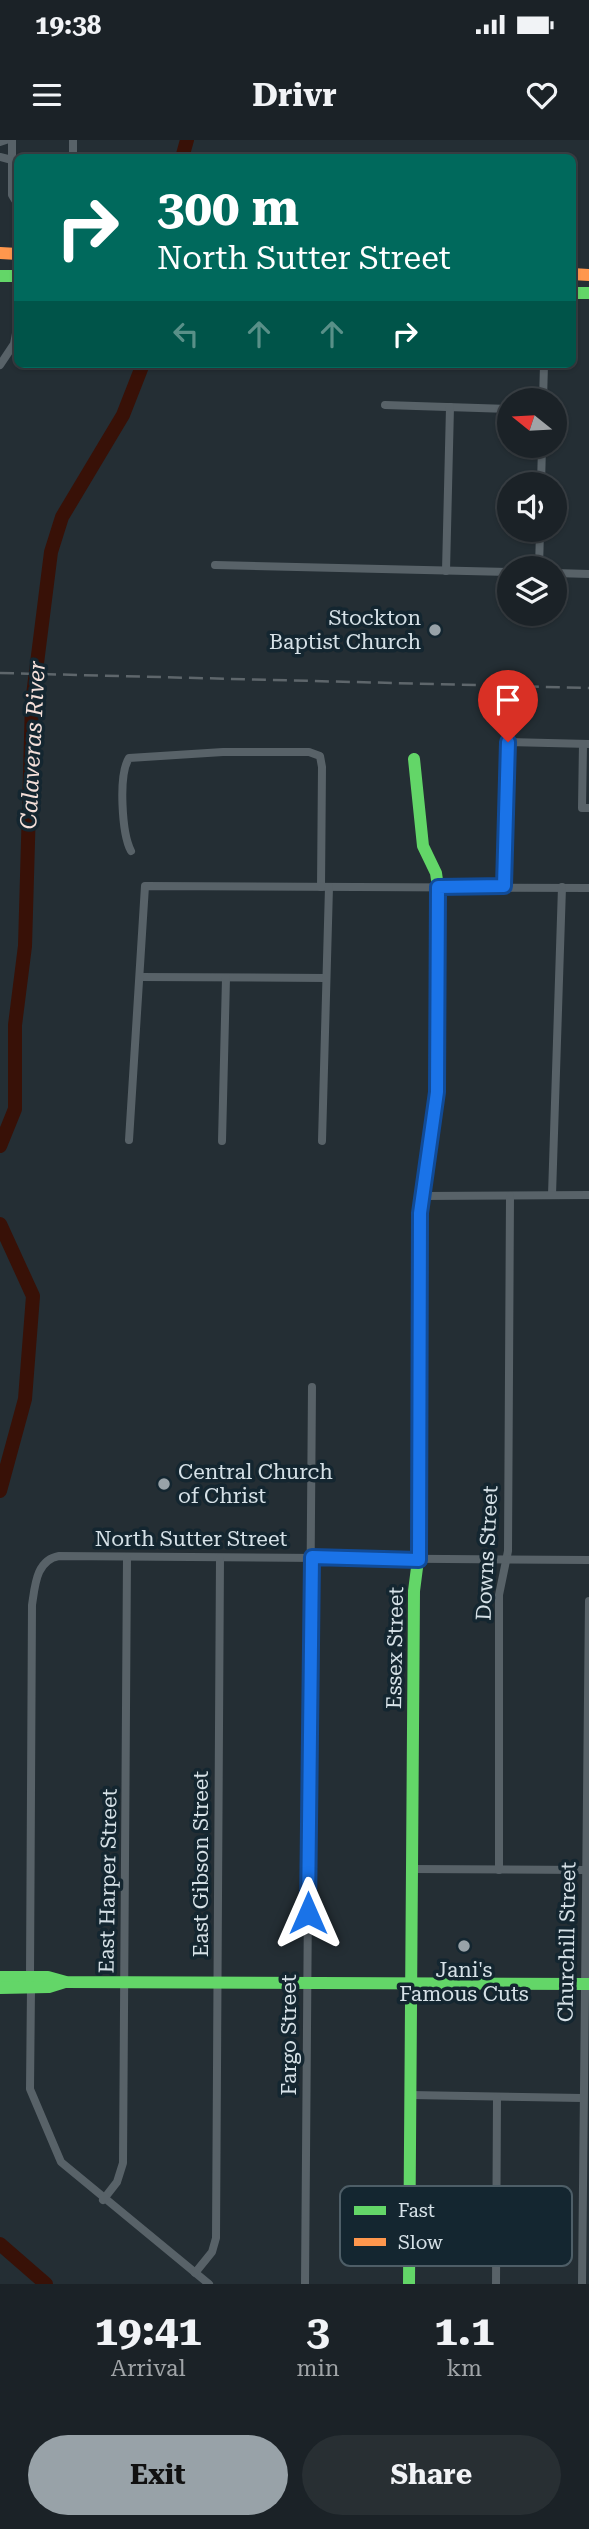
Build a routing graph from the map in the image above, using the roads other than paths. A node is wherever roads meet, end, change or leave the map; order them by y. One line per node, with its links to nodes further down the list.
1 (6, 140): 3 (street)
2 (12, 140): 5 (street)
3 (0, 142)
4 (0, 157): 5 (street)
5 (12, 160): 6 (street)
6 (14, 198)
7 (14, 344): 8 (street)
8 (0, 365)
9 (544, 368): 10 (street)
10 (543, 388)
11 (385, 405): 12 (street)
12 (450, 407): 13 (street); 15 (street)
13 (497, 409)
14 (215, 565): 15 (street)
15 (446, 571): 16 (street)
16 (497, 572)
17 (567, 573): 18 (street)
18 (589, 574)
19 (586, 744): 21 (street); 23 (street)
20 (414, 759): 25 (street, Essex Street)
21 (589, 808)
22 (131, 851): 24 (street)
23 (504, 886): 25 (street); 26 (street)
24 (325, 887): 25 (street); 28 (street); 30 (street)
25 (438, 887): 36 (street, Essex Street)
26 (562, 887): 27 (street); 34 (street)
27 (589, 888)
28 (140, 977): 29 (street); 31 (street)
29 (226, 978): 30 (street); 32 (street)
30 (326, 978): 33 (street)
31 (129, 1140)
32 (222, 1141)
33 (322, 1141)
34 (552, 1195): 35 (street); 37 (street)
35 (589, 1195)
36 (423, 1196): 37 (street); 42 (street, Essex Street)
37 (510, 1196): 43 (street, Downs Street)
38 (312, 1387): 40 (street, Fargo Street)
39 (128, 1557): 41 (street, North Sutter Street); 51 (street, North Sutter Street); 52 (street, East Harper Street)
40 (312, 1557): 41 (street, North Sutter Street); 42 (street, North Sutter Street); 53 (street, Fargo Street)
41 (220, 1558): 50 (street, East Gibson Street)
42 (419, 1560): 43 (street, North Sutter Street); 46 (street, Essex Street)
43 (506, 1560): 44 (street, North Sutter Street); 47 (street, Downs Street)
44 (589, 1560)
45 (589, 1601): 48 (street, Churchill Street)
46 (412, 1869): 47 (street); 54 (street, Essex Street)
47 (499, 1870): 48 (street)
48 (585, 1870): 55 (street, Churchill Street)
49 (0, 1977): 51 (street)
50 (218, 1981): 52 (street); 53 (street); 65 (street, East Gibson Street)
51 (30, 1982): 52 (street); 56 (street); 62 (street)
52 (124, 1982): 62 (street, East Harper Street)
53 (307, 1982): 54 (street); 67 (street, Fargo Street)
54 (411, 1982): 55 (street); 57 (street, Essex Street)
55 (587, 1984): 59 (street, Churchill Street)
56 (0, 1988)
57 (411, 2095): 58 (street); 60 (street, Essex Street)
58 (497, 2098): 59 (street); 61 (street)
59 (582, 2098): 70 (street, Churchill Street)
60 (410, 2186)
61 (497, 2186)
62 (103, 2200): 65 (street)
63 (409, 2266): 68 (street, Essex Street)
64 (496, 2266): 69 (street)
65 (195, 2273): 66 (street)
66 (209, 2284)
67 (305, 2284)
68 (409, 2284)
69 (496, 2284)
70 (582, 2284)

